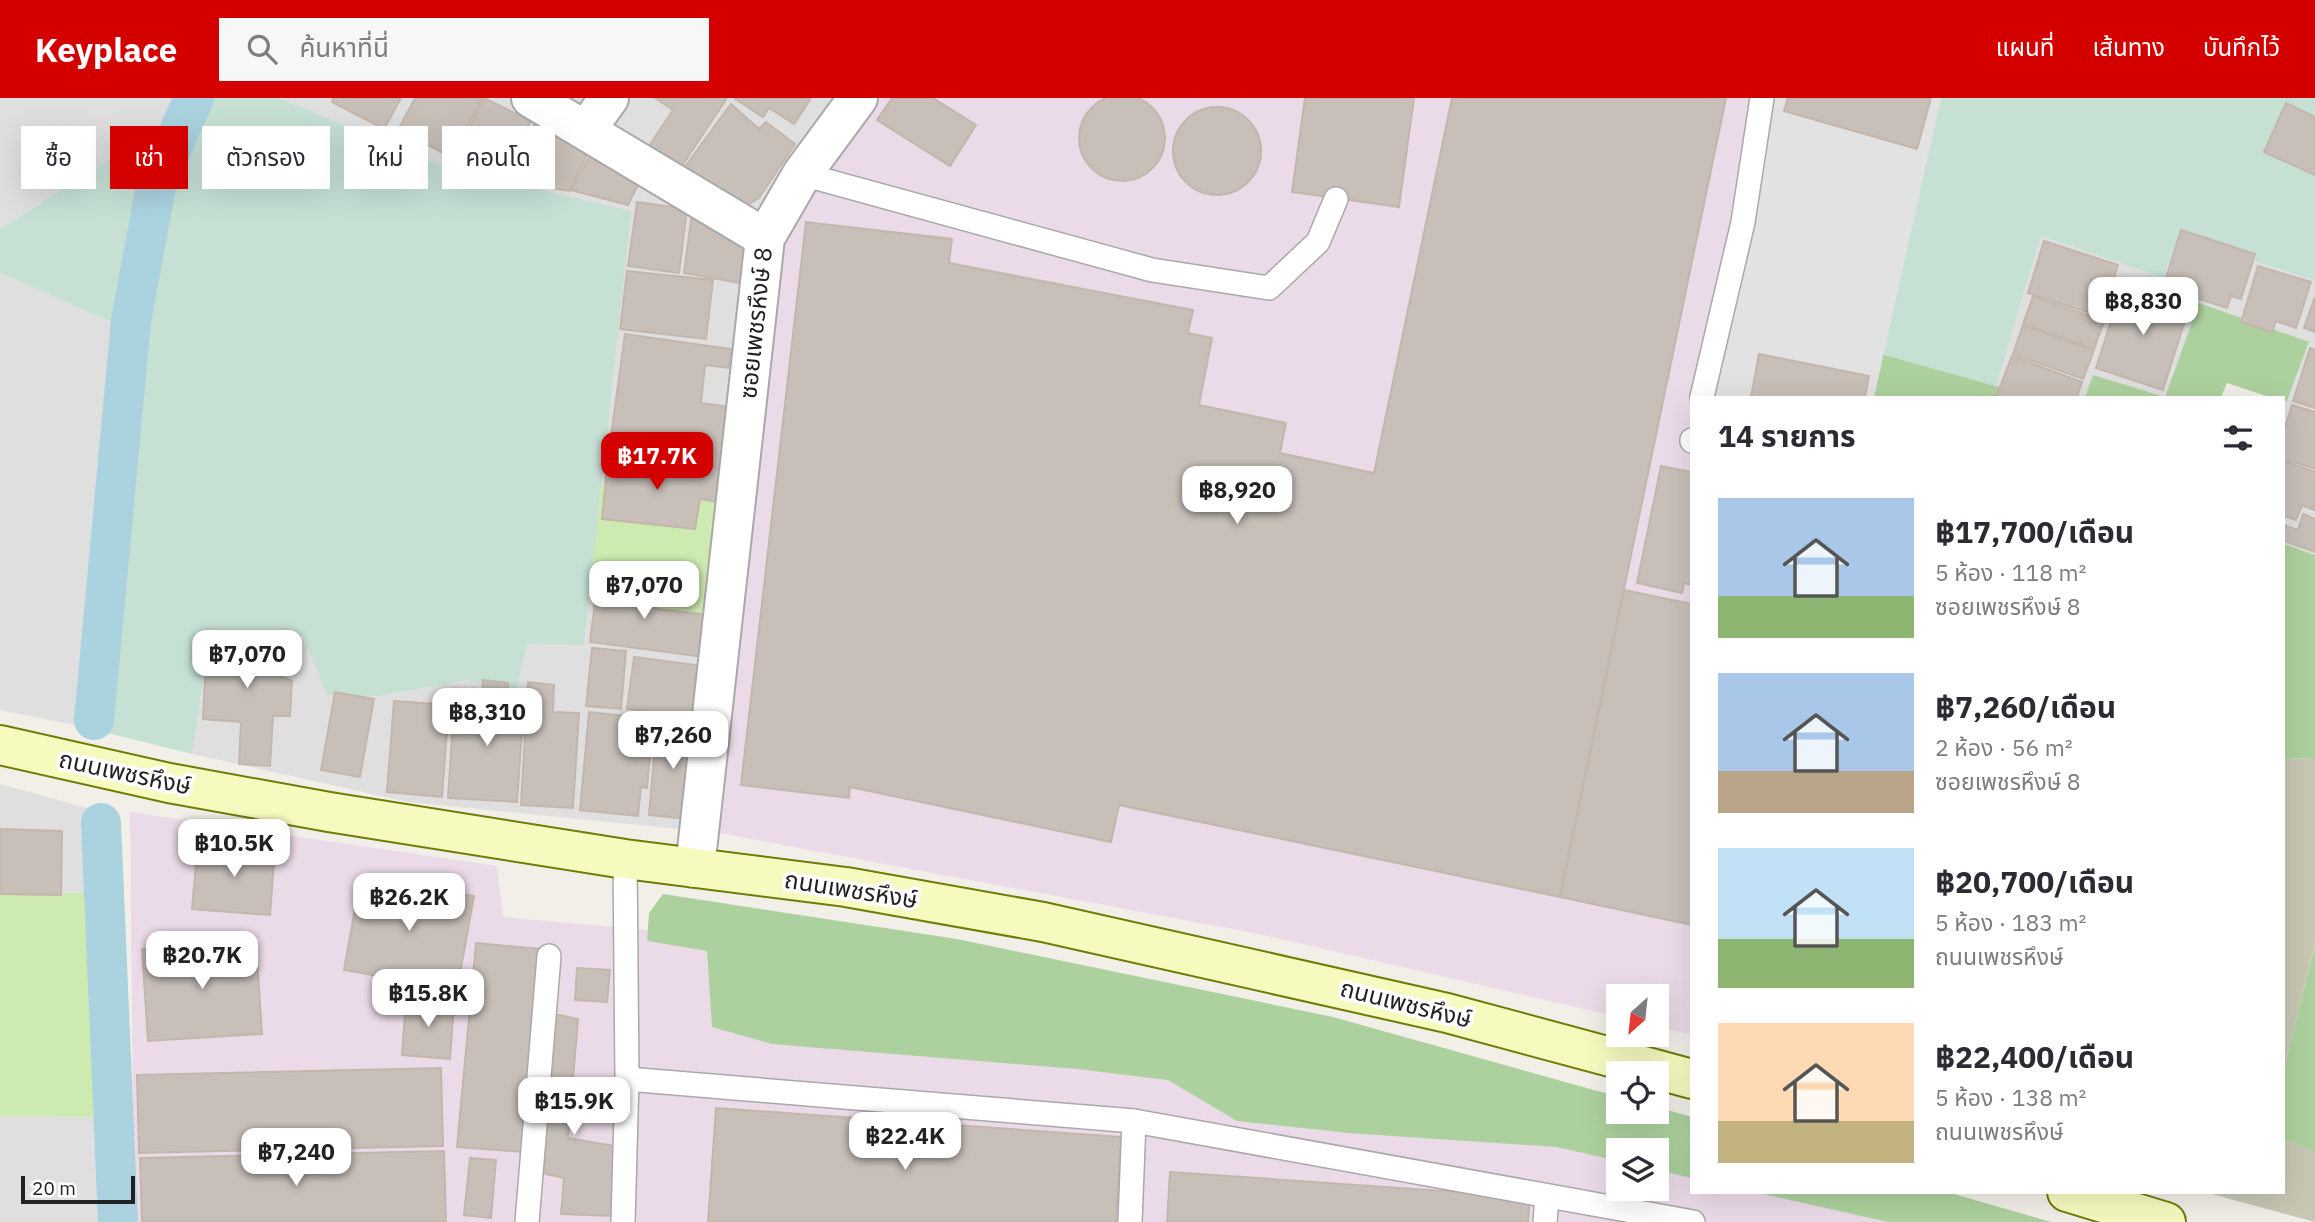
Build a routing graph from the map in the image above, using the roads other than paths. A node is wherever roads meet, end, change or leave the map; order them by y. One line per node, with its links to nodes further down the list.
1 (531, 98): 5 (street)
2 (609, 98): 5 (street)
3 (858, 98): 6 (street, ซอยเพชรหึงษ์ 8)
4 (1762, 98): 9 (lane)
5 (586, 130): 8 (street)
6 (802, 174): 7 (lane); 8 (street, ซอยเพชรหึงษ์ 8)
7 (1336, 198)
8 (765, 238): 12 (street, ซอยเพชรหึงษ์ 8)
9 (1702, 396)
10 (0, 745): 11 (main road, ถนนเพชรหึงษ์)
11 (625, 859): 12 (main road, ถนนเพชรหึงษ์); 15 (lane)
12 (695, 868): 14 (main road, ถนนเพชรหึงษ์)
13 (549, 957): 19 (lane)
14 (1690, 1078)
15 (627, 1079): 16 (lane); 20 (lane)
16 (1133, 1121): 18 (lane); 21 (lane)
17 (2074, 1194): 24 (main road)
18 (1547, 1196): 22 (lane); 23 (lane)
19 (527, 1222)
20 (624, 1222)
21 (1129, 1222)
22 (1545, 1222)
23 (1693, 1222)
24 (2166, 1222)

